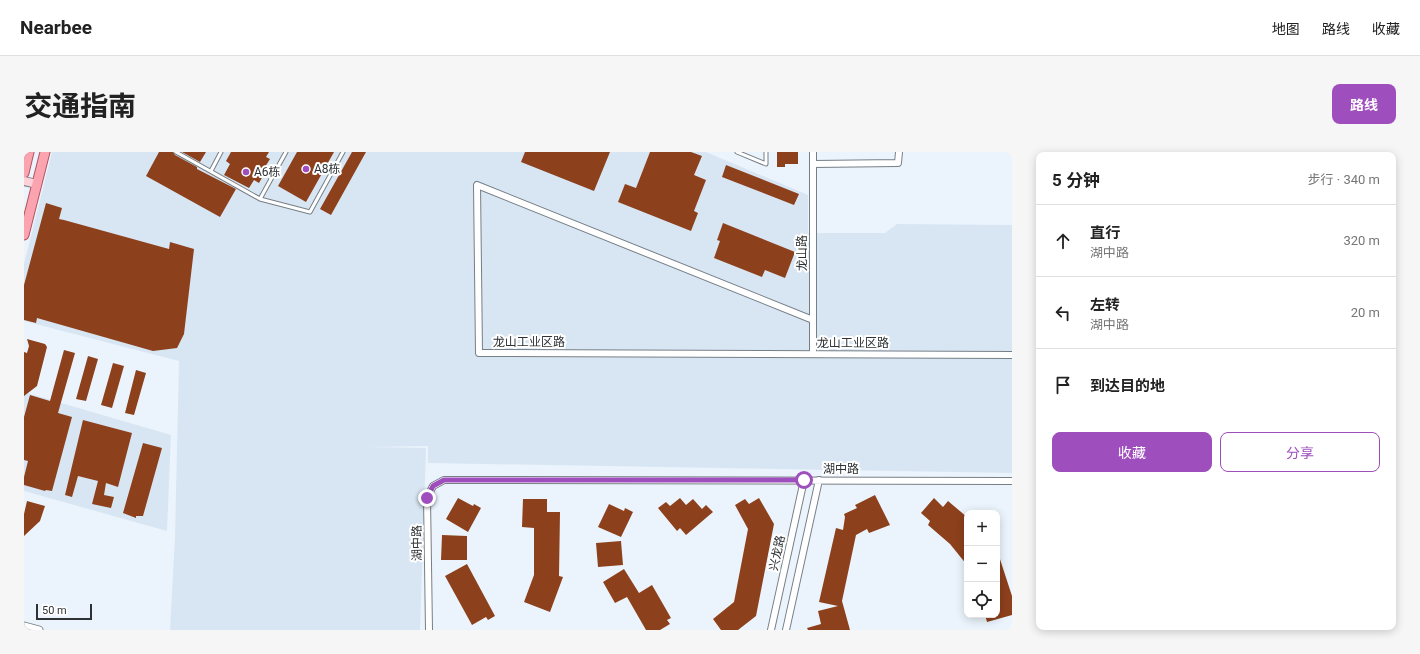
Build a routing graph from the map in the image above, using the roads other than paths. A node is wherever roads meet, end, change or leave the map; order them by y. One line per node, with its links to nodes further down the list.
1 (29, 152): 13 (main road)
2 (45, 152): 15 (main road)
3 (176, 152): 12 (lane)
4 (222, 152): 12 (lane)
5 (286, 152): 16 (lane)
6 (343, 152): 16 (lane)
7 (738, 152): 8 (lane)
8 (766, 152)
9 (813, 152): 11 (street, 龙山路)
10 (899, 152): 11 (street)
11 (813, 164): 18 (street, 龙山路)
12 (211, 171): 16 (lane)
13 (24, 173)
14 (24, 181): 15 (main road)
15 (37, 184): 17 (main road)
16 (260, 199)
17 (24, 235)
18 (813, 320): 19 (street, 龙山路); 19 (street, 龙山工业区路)
19 (813, 354): 20 (street, 龙山工业区路)
20 (1012, 355)
21 (804, 480): 22 (street, 湖中路); 26 (street, 湖中路); 27 (street, 兴龙路)
22 (819, 480): 23 (street, 湖中路); 28 (street, 兴龙路)
23 (1012, 481)
24 (24, 626): 25 (street)
25 (39, 630)
26 (429, 630)
27 (771, 630)
28 (786, 630)

